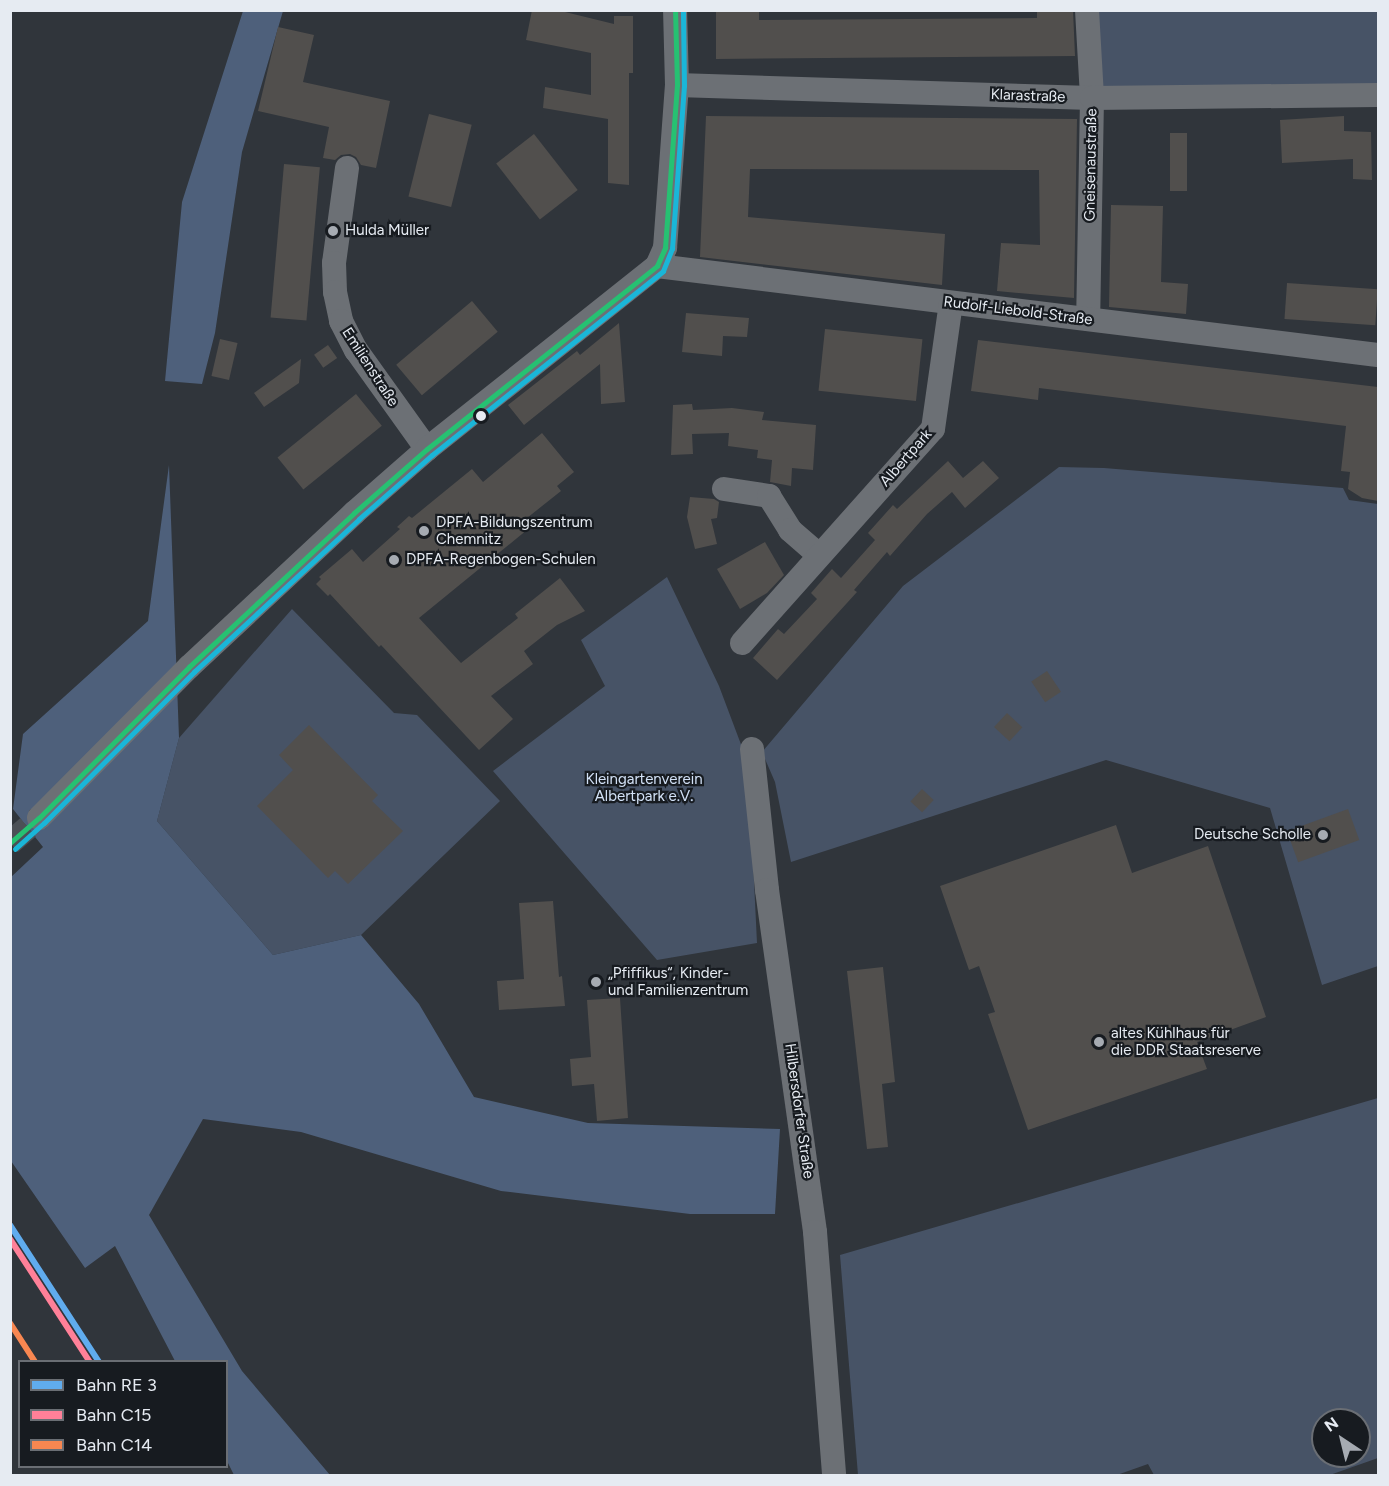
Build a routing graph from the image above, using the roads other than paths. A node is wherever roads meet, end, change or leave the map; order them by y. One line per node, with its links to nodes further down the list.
1 (675, 10): 3 (street)
2 (1088, 10): 5 (street, Gneisenaustraße)
3 (677, 85): 5 (street, Klarastraße); 7 (street)
4 (1378, 95): 5 (street, Klarastraße)
5 (1092, 98): 9 (street, Gneisenaustraße)
6 (346, 168): 11 (street, Emilienstraße)
7 (657, 266): 8 (street, Rudolf-Liebold-Straße); 11 (street)
8 (951, 303): 9 (street, Rudolf-Liebold-Straße); 13 (street, Albertpark)
9 (1088, 320): 10 (street, Rudolf-Liebold-Straße)
10 (1378, 355)
11 (427, 449): 16 (street)
12 (723, 489): 13 (street)
13 (819, 555): 14 (street, Albertpark)
14 (742, 643)
15 (752, 749): 17 (street, Hilbersdorfer Straße)
16 (39, 818)
17 (834, 1476)

